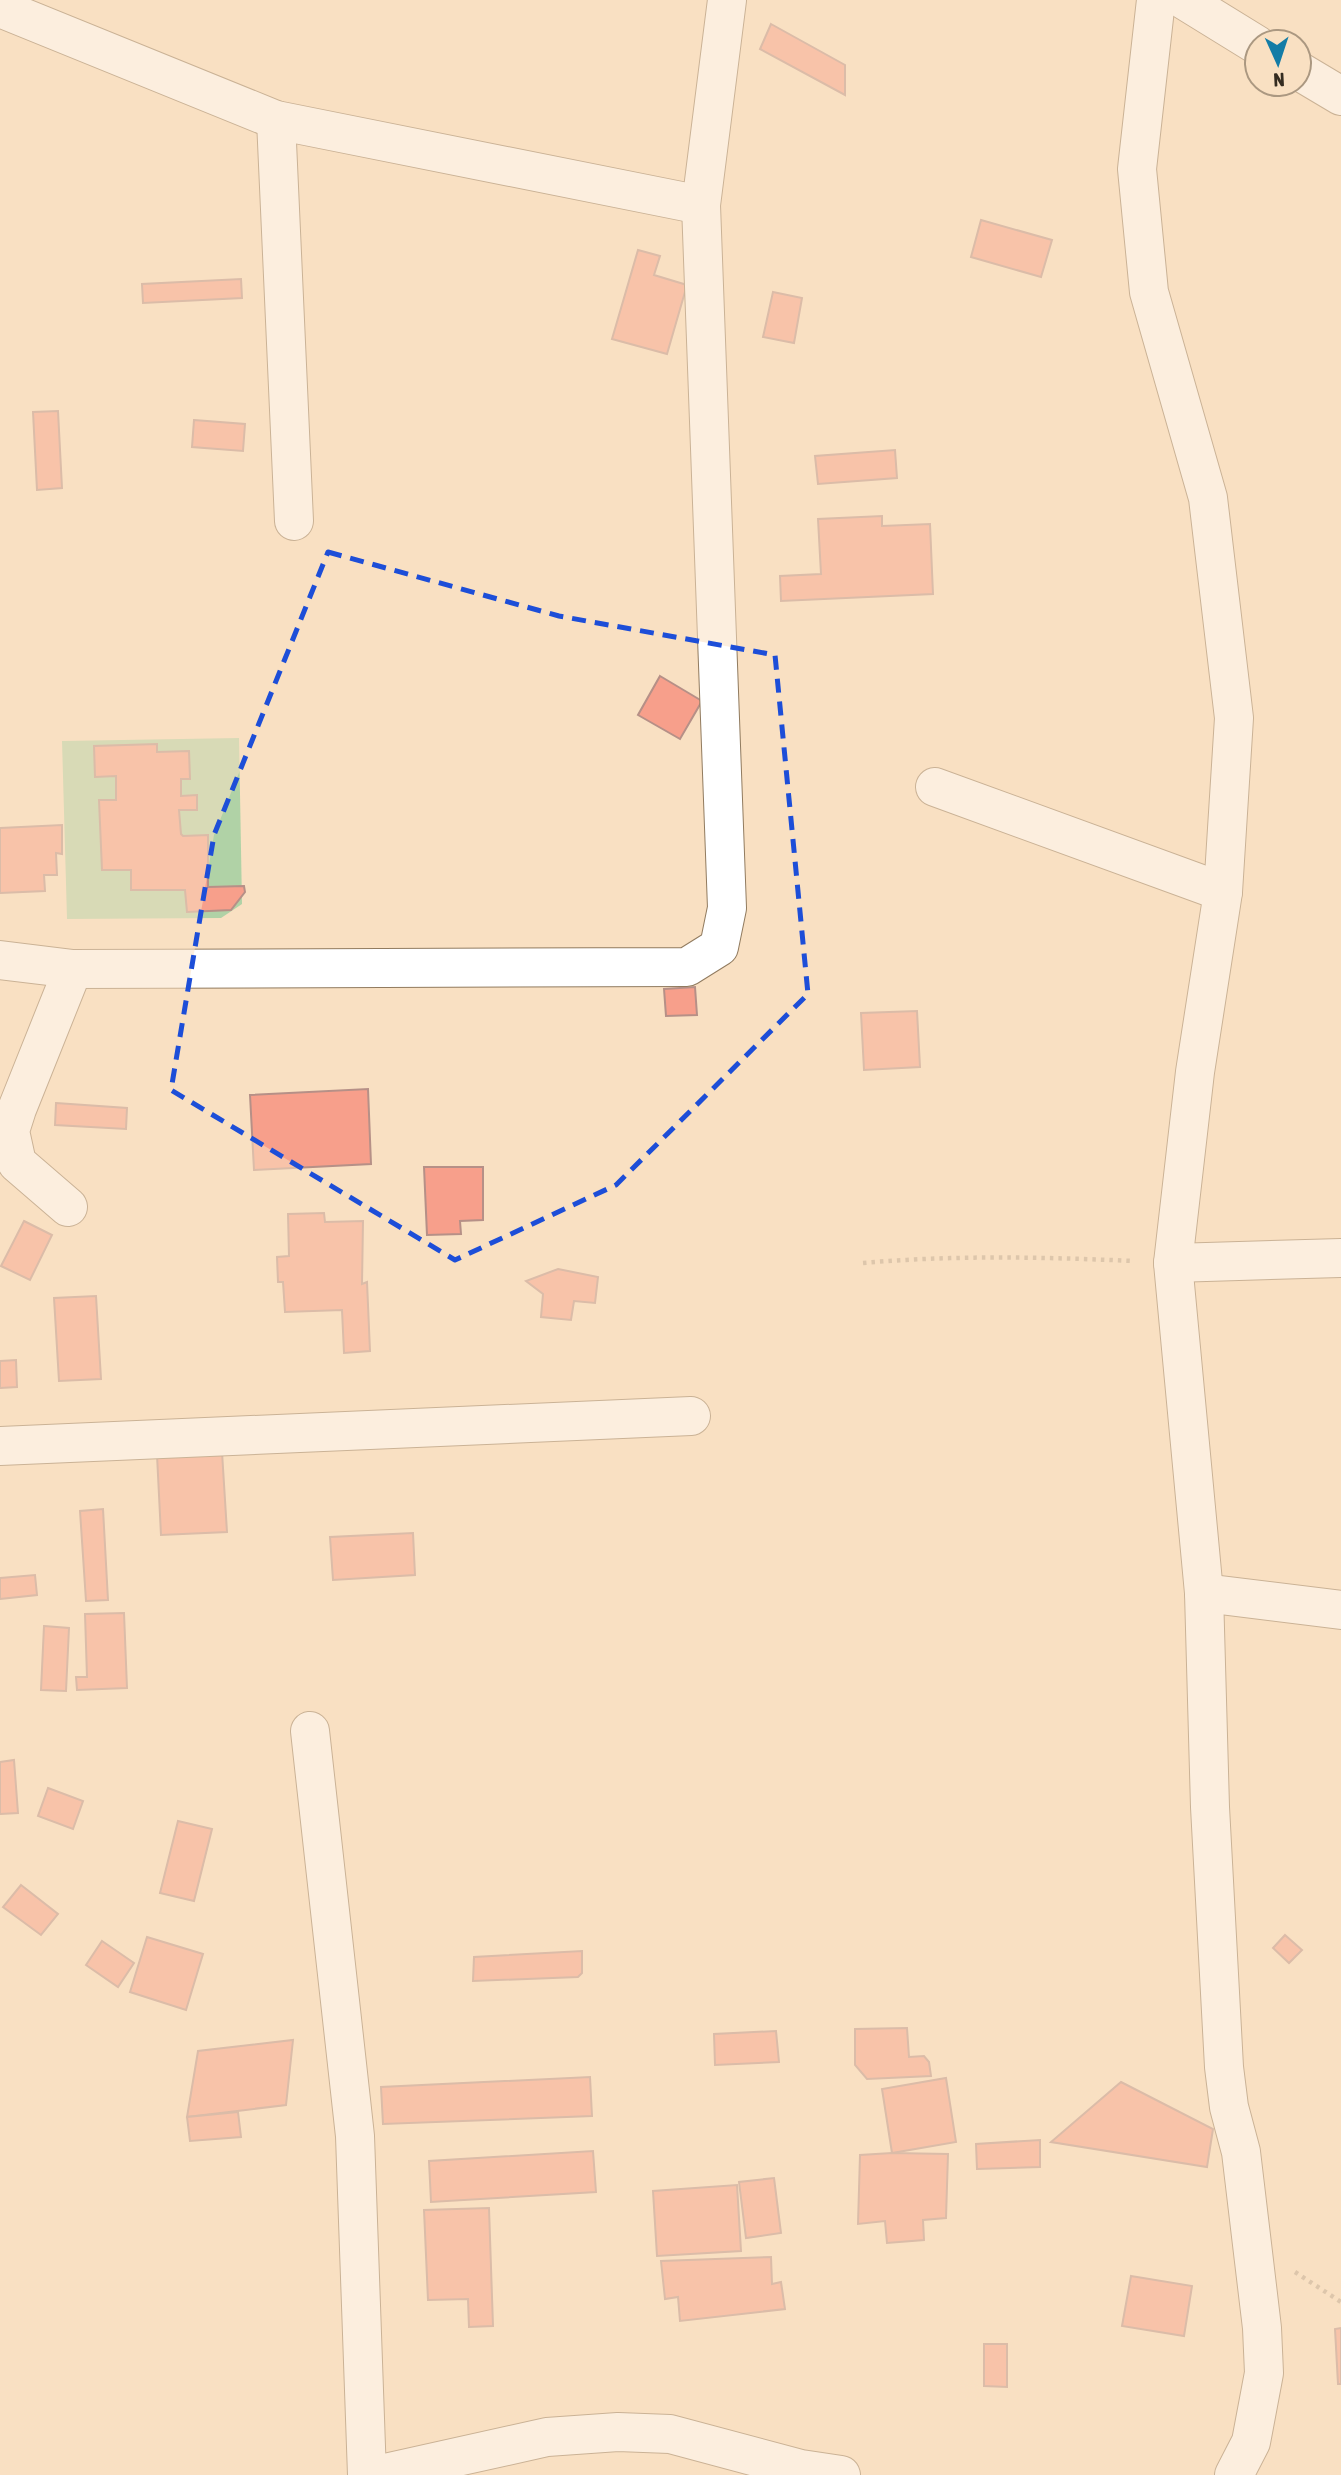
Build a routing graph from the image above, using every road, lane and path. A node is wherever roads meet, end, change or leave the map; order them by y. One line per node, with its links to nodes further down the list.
1 (727, 0): 9 (street)
2 (1156, 0): 12 (street)
3 (1184, 0): 5 (street)
4 (0, 8): 8 (street)
5 (1243, 36)
6 (1313, 79): 7 (street)
7 (1341, 96)
8 (276, 120): 9 (street); 10 (street)
9 (701, 205): 14 (street)
10 (294, 521)
11 (935, 787): 12 (street)
12 (1223, 892): 17 (street)
13 (0, 960): 14 (street)
14 (73, 969): 15 (street)
15 (68, 1207)
16 (1341, 1258): 17 (street)
17 (1173, 1263): 18 (path); 21 (street)
18 (863, 1264)
19 (691, 1416): 20 (street)
20 (0, 1446)
21 (1204, 1592): 22 (street); 28 (street)
22 (1341, 1610)
23 (310, 1731): 25 (street)
24 (801, 2472): 26 (street); 27 (street)
25 (367, 2475)
26 (376, 2475)
27 (841, 2475)
28 (1234, 2475)

